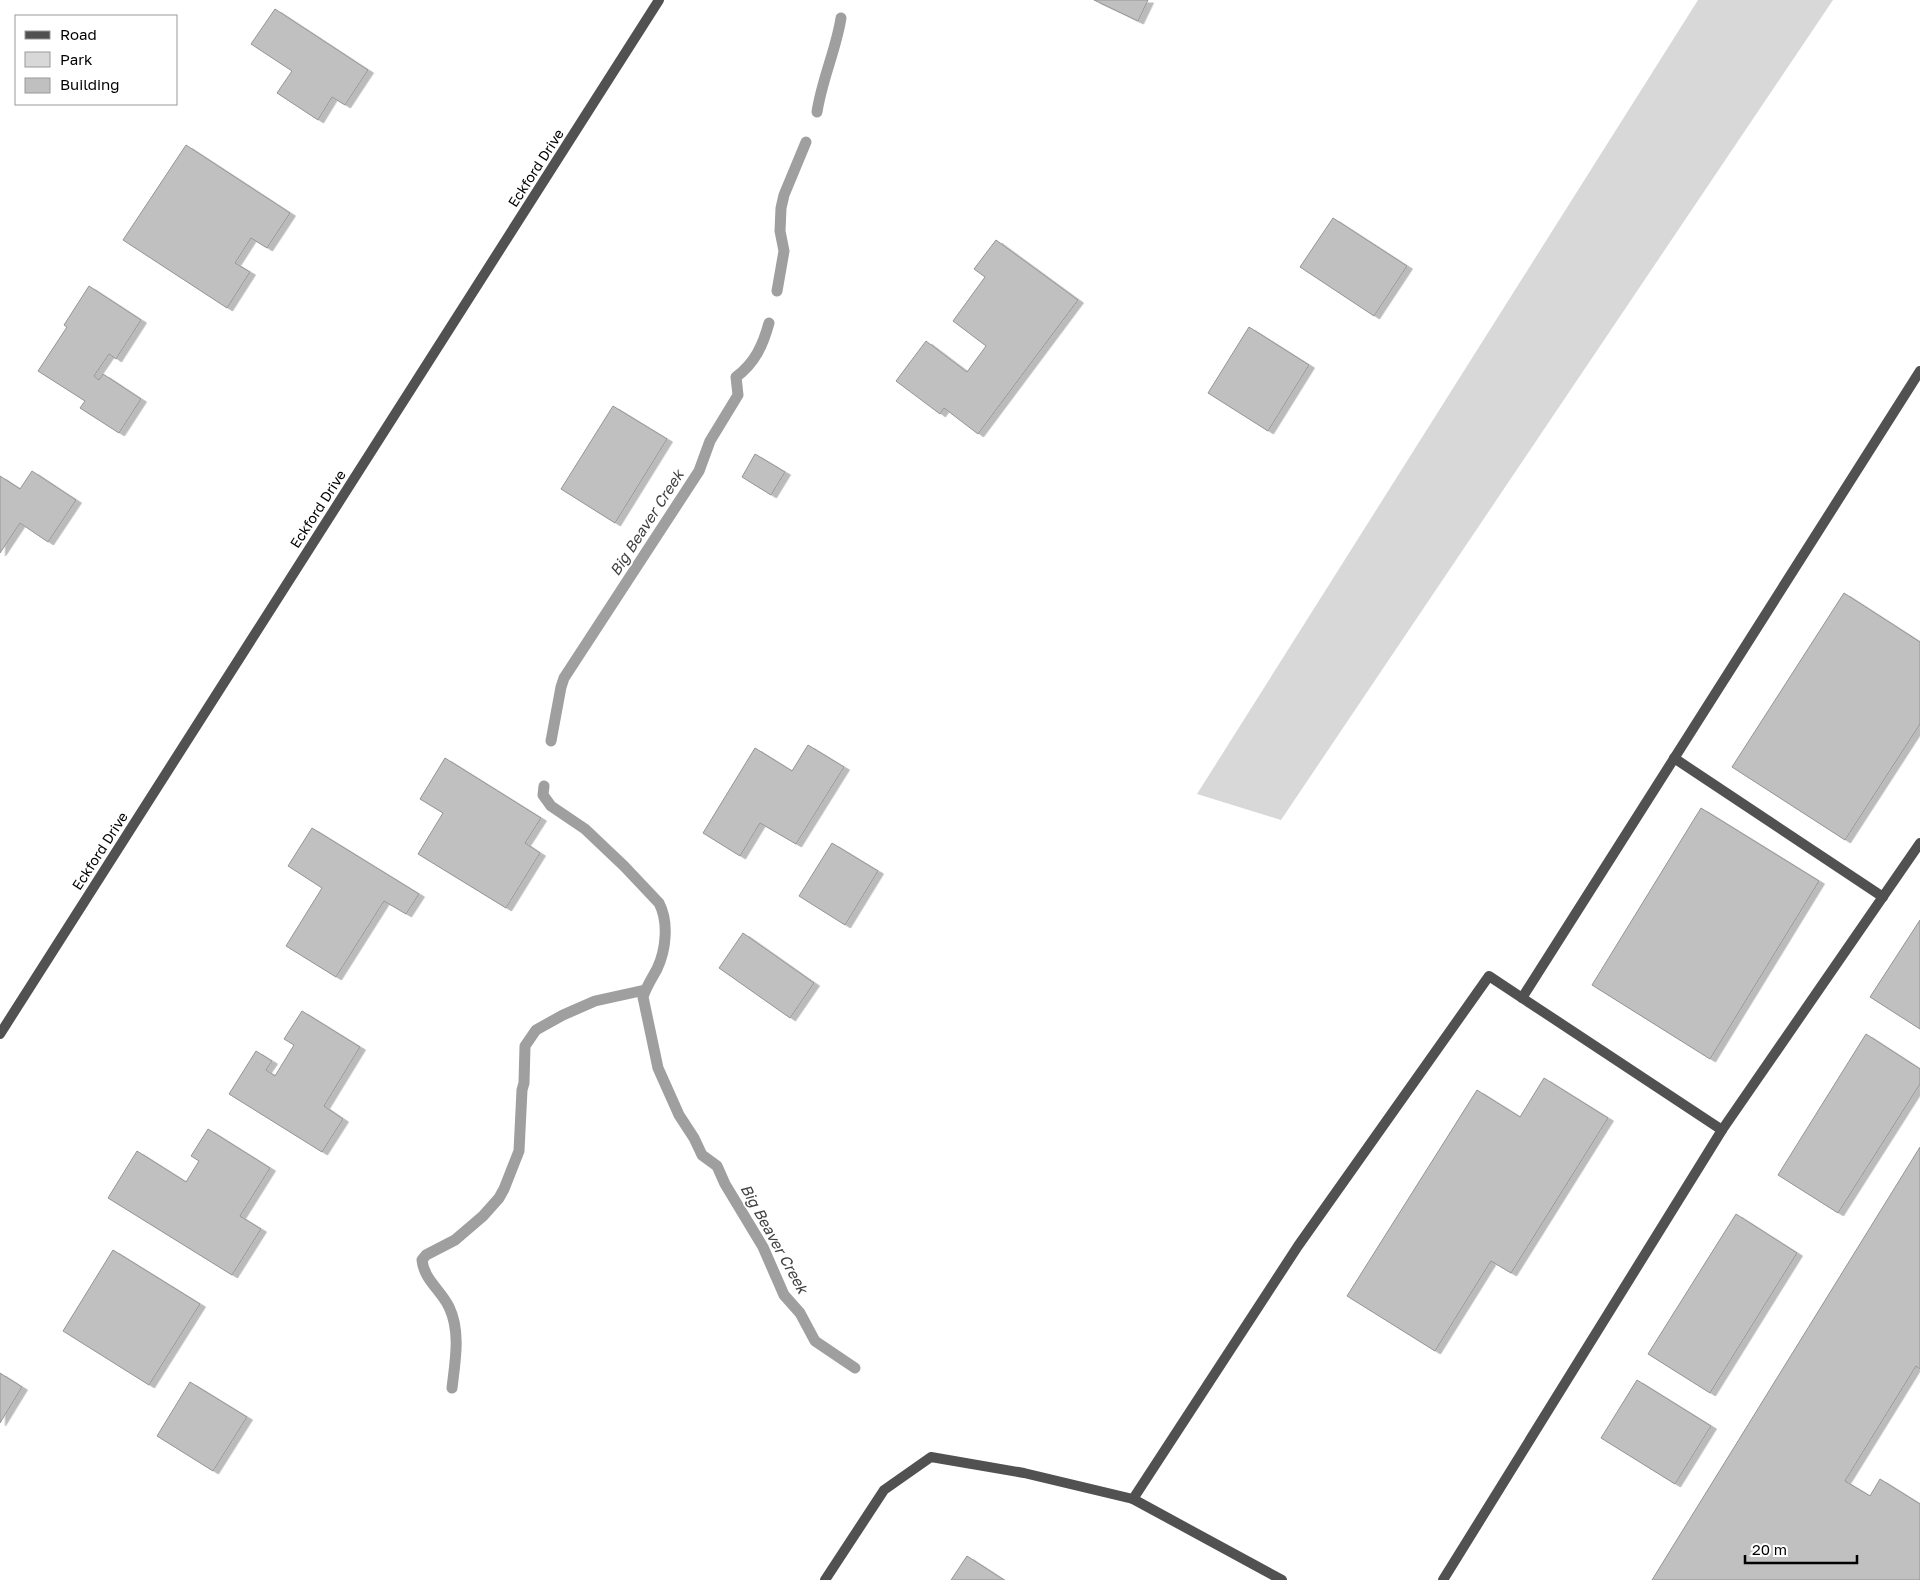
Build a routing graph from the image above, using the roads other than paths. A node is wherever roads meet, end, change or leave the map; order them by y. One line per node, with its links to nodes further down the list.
1 (659, 0): 7 (street, Eckford Drive)
2 (1920, 371): 3 (street)
3 (1674, 758): 5 (street); 6 (street)
4 (1920, 843): 5 (street)
5 (1883, 897): 8 (street)
6 (1522, 998): 8 (street); 9 (street)
7 (0, 1034)
8 (1722, 1130): 12 (street)
9 (1133, 1499): 10 (street); 11 (street)
10 (825, 1580)
11 (1282, 1580)
12 (1443, 1580)

